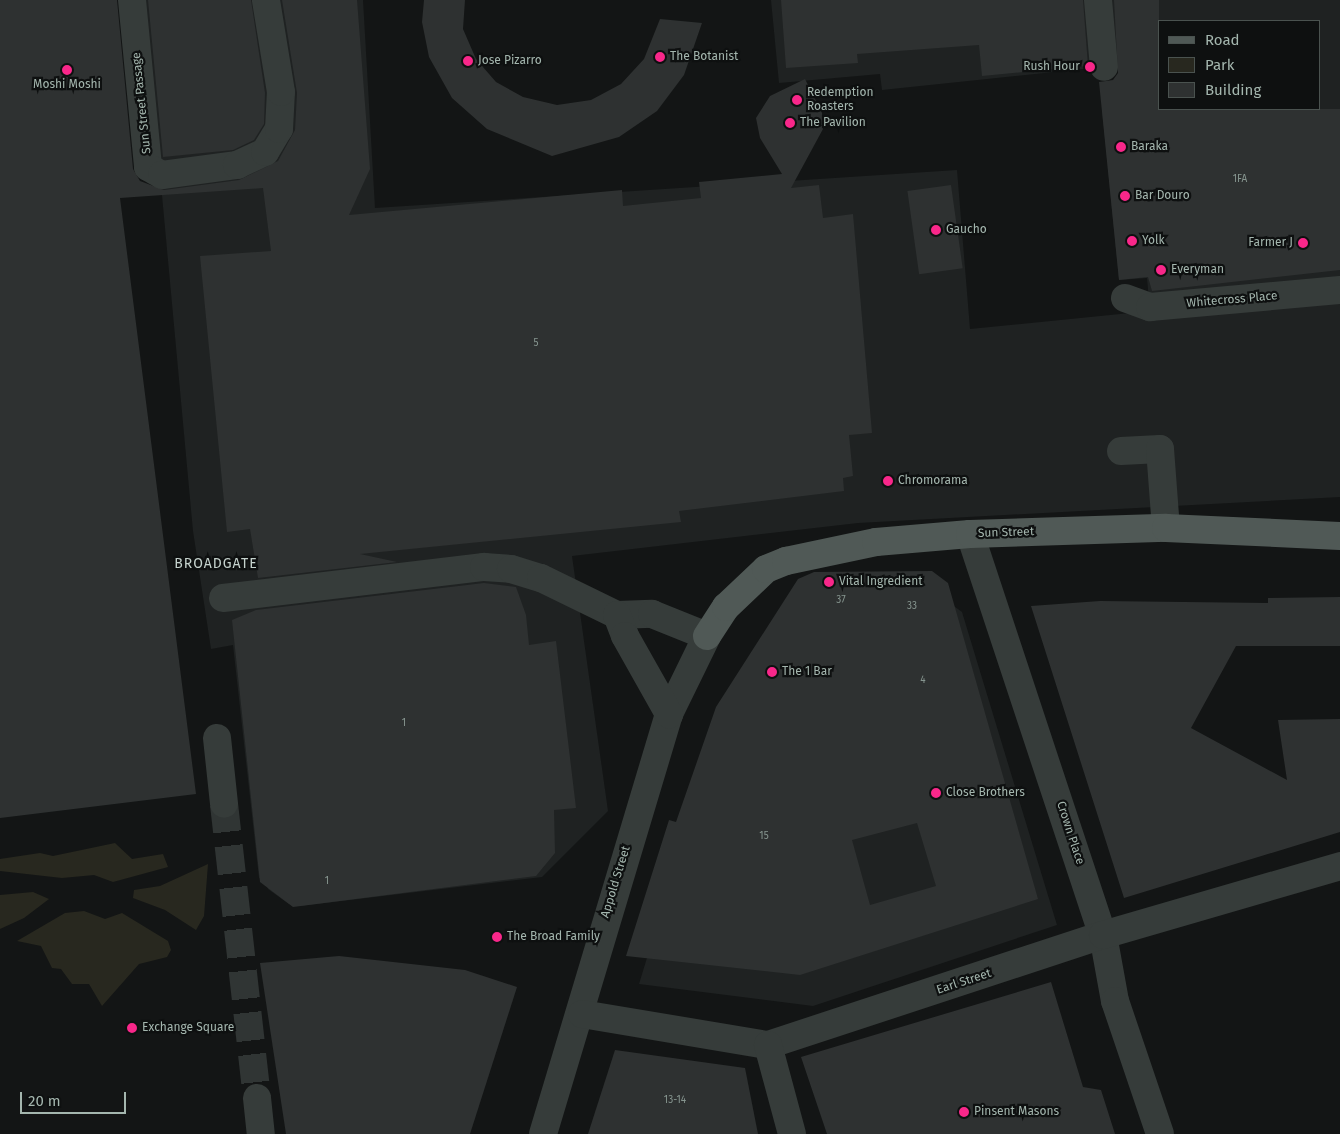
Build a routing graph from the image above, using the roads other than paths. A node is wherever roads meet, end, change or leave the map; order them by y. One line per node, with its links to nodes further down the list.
1 (132, 0): 2 (street, Sun Street Passage)
2 (266, 0)
3 (1098, 0): 4 (street)
4 (1104, 67)
5 (1340, 290): 6 (street, Whitecross Place)
6 (1125, 298)
7 (1121, 451): 8 (street)
8 (1166, 528): 9 (main road, Sun Street); 10 (main road, Sun Street)
9 (970, 534): 13 (main road, Sun Street); 18 (street, Crown Place)
10 (1340, 536)
11 (223, 598): 12 (street)
12 (617, 615): 13 (street); 14 (street)
13 (707, 636): 14 (street, Appold Street)
14 (669, 714): 19 (street, Appold Street)
15 (217, 738): 16 (street)
16 (224, 804)
17 (1340, 866): 18 (street, Earl Street)
18 (1103, 935): 20 (street, Earl Street); 25 (street, Crown Place)
19 (582, 1014): 20 (street, Earl Street); 23 (street, Appold Street)
20 (768, 1045): 24 (street)
21 (256, 1098): 22 (street)
22 (261, 1134)
23 (543, 1134)
24 (792, 1134)
25 (1160, 1134)

